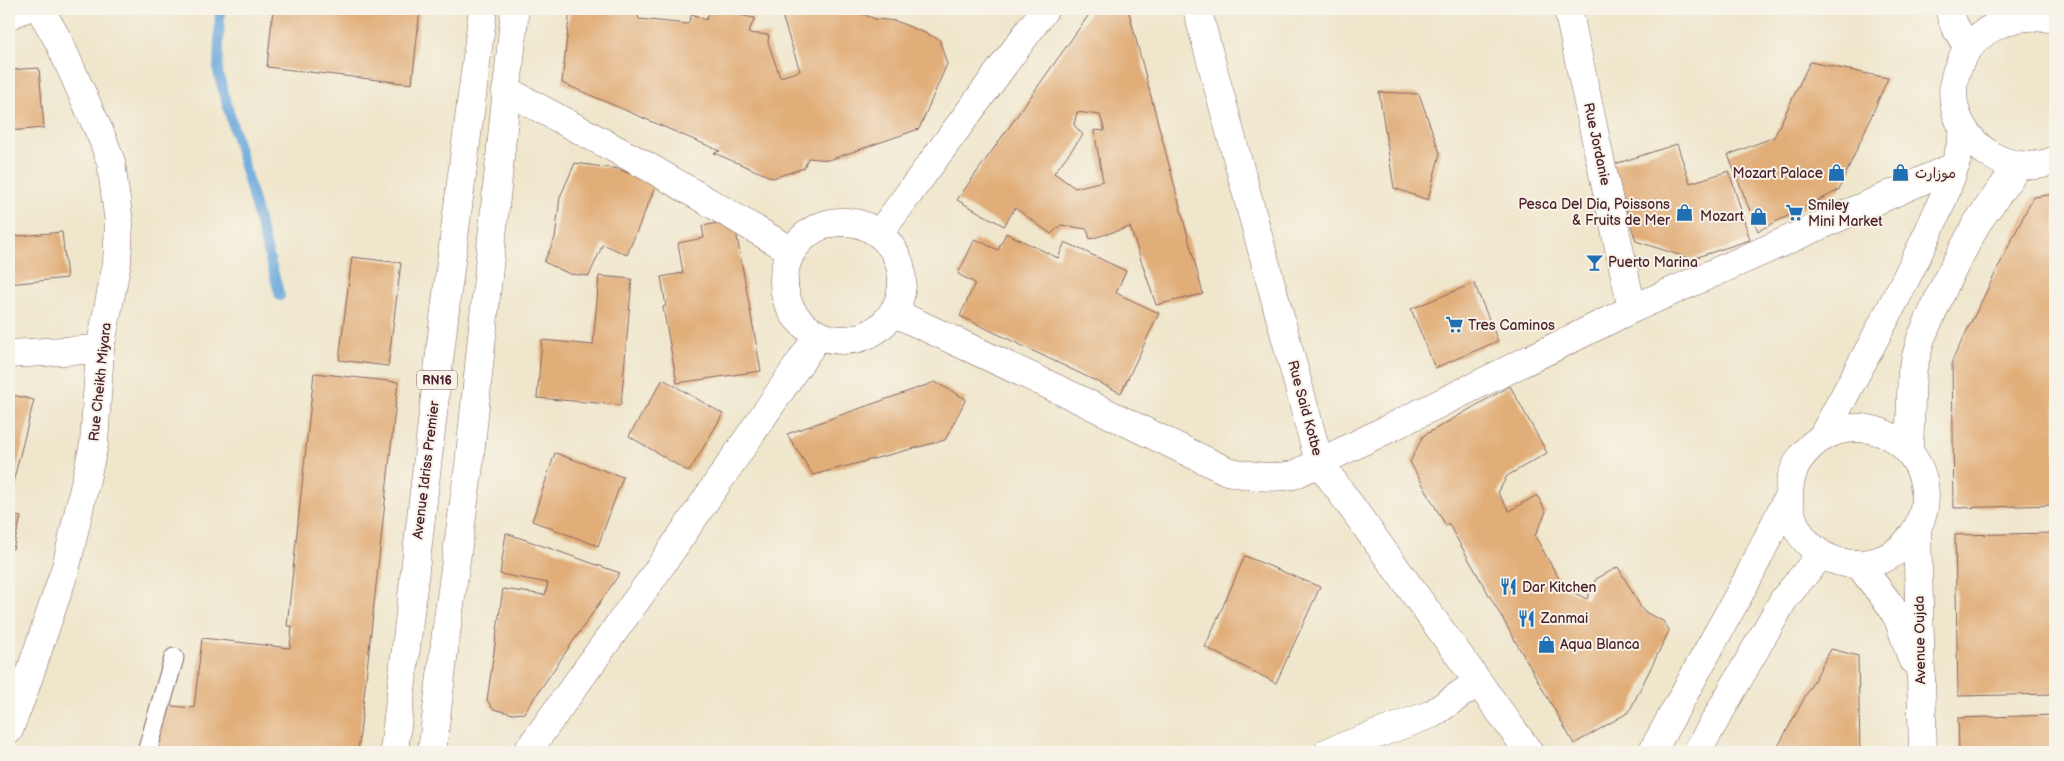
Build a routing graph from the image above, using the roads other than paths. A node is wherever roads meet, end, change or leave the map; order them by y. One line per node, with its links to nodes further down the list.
1 (24, 9): 10 (street)
2 (40, 9): 22 (street, Rue Cheikh Miyara)
3 (483, 9): 36 (street, Avenue Idriss Premier / RN16)
4 (515, 9): 12 (street, RN16)
5 (1046, 9): 17 (street)
6 (1197, 9): 26 (street, Rue Said Kotbe)
7 (1568, 9): 19 (street, Rue Jordanie)
8 (1949, 9): 11 (street)
9 (2049, 14): 11 (street)
10 (9, 15)
11 (1967, 46): 13 (street)
12 (506, 90): 18 (street); 37 (street, RN16)
13 (1964, 130): 15 (street); 16 (street)
14 (2055, 160): 16 (street)
15 (1955, 166): 19 (street); 24 (street)
16 (2018, 166): 25 (street)
17 (879, 234): 18 (street); 20 (street)
18 (792, 251): 21 (street)
19 (1632, 309): 26 (street)
20 (893, 312): 21 (street); 26 (street)
21 (818, 336): 38 (street)
22 (100, 349): 23 (street); 34 (street, Rue Cheikh Miyara)
23 (9, 354)
24 (1822, 437): 25 (street); 27 (street)
25 (1909, 452): 28 (street)
26 (1319, 462): 32 (street, Rue Said Kotbe)
27 (1788, 497): 29 (street); 41 (street)
28 (1917, 528): 30 (street); 33 (street, Avenue Oujda)
29 (1823, 556): 30 (street); 42 (street)
30 (1859, 564): 33 (street)
31 (174, 658): 35 (lane)
32 (1478, 682): 39 (street); 40 (street, Rue Said Kotbe)
33 (1921, 684): 43 (street, Avenue Oujda)
34 (9, 730)
35 (147, 752)
36 (394, 752)
37 (432, 752)
38 (527, 752)
39 (1328, 752)
40 (1530, 752)
41 (1652, 752)
42 (1698, 752)
43 (1923, 752)

